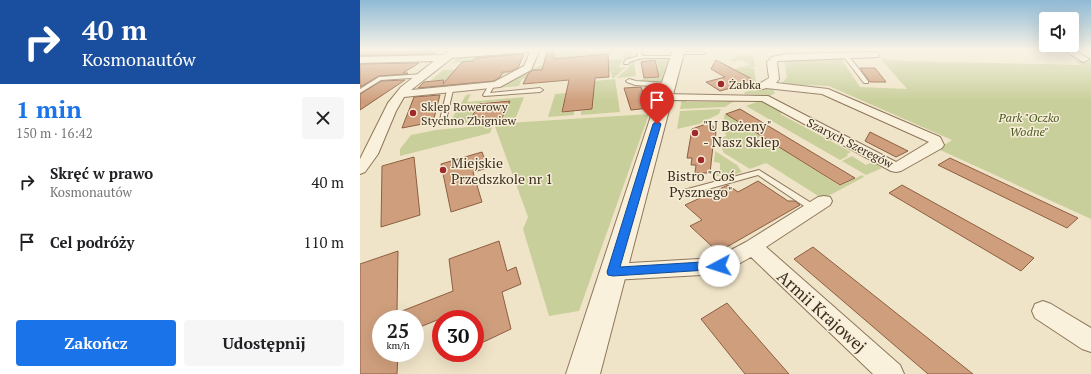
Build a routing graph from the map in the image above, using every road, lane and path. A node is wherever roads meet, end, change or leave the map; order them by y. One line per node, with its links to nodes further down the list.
1 (434, 66): 6 (street)
2 (529, 66): 10 (street)
3 (674, 66): 14 (street)
4 (773, 66): 9 (street)
5 (854, 66): 8 (lane)
6 (423, 76): 13 (lane); 15 (street)
7 (629, 81): 14 (lane)
8 (866, 82)
9 (764, 85): 16 (street, Szarych Szeregów); 16 (street, Szarych Szeregów)
10 (490, 86): 11 (street); 12 (lane)
11 (450, 90): 15 (street); 17 (lane)
12 (540, 90)
13 (360, 91)
14 (666, 91): 16 (street, Szarych Szeregów); 22 (street)
15 (401, 94): 18 (street)
16 (719, 98)
17 (443, 120)
18 (360, 169)
19 (683, 193): 20 (lane)
20 (819, 205): 21 (street)
21 (753, 247): 22 (street); 26 (street, Armii Krajowej)
22 (613, 272): 25 (street)
23 (1043, 310): 24 (street)
24 (1091, 341)
25 (583, 374)
26 (892, 374)

